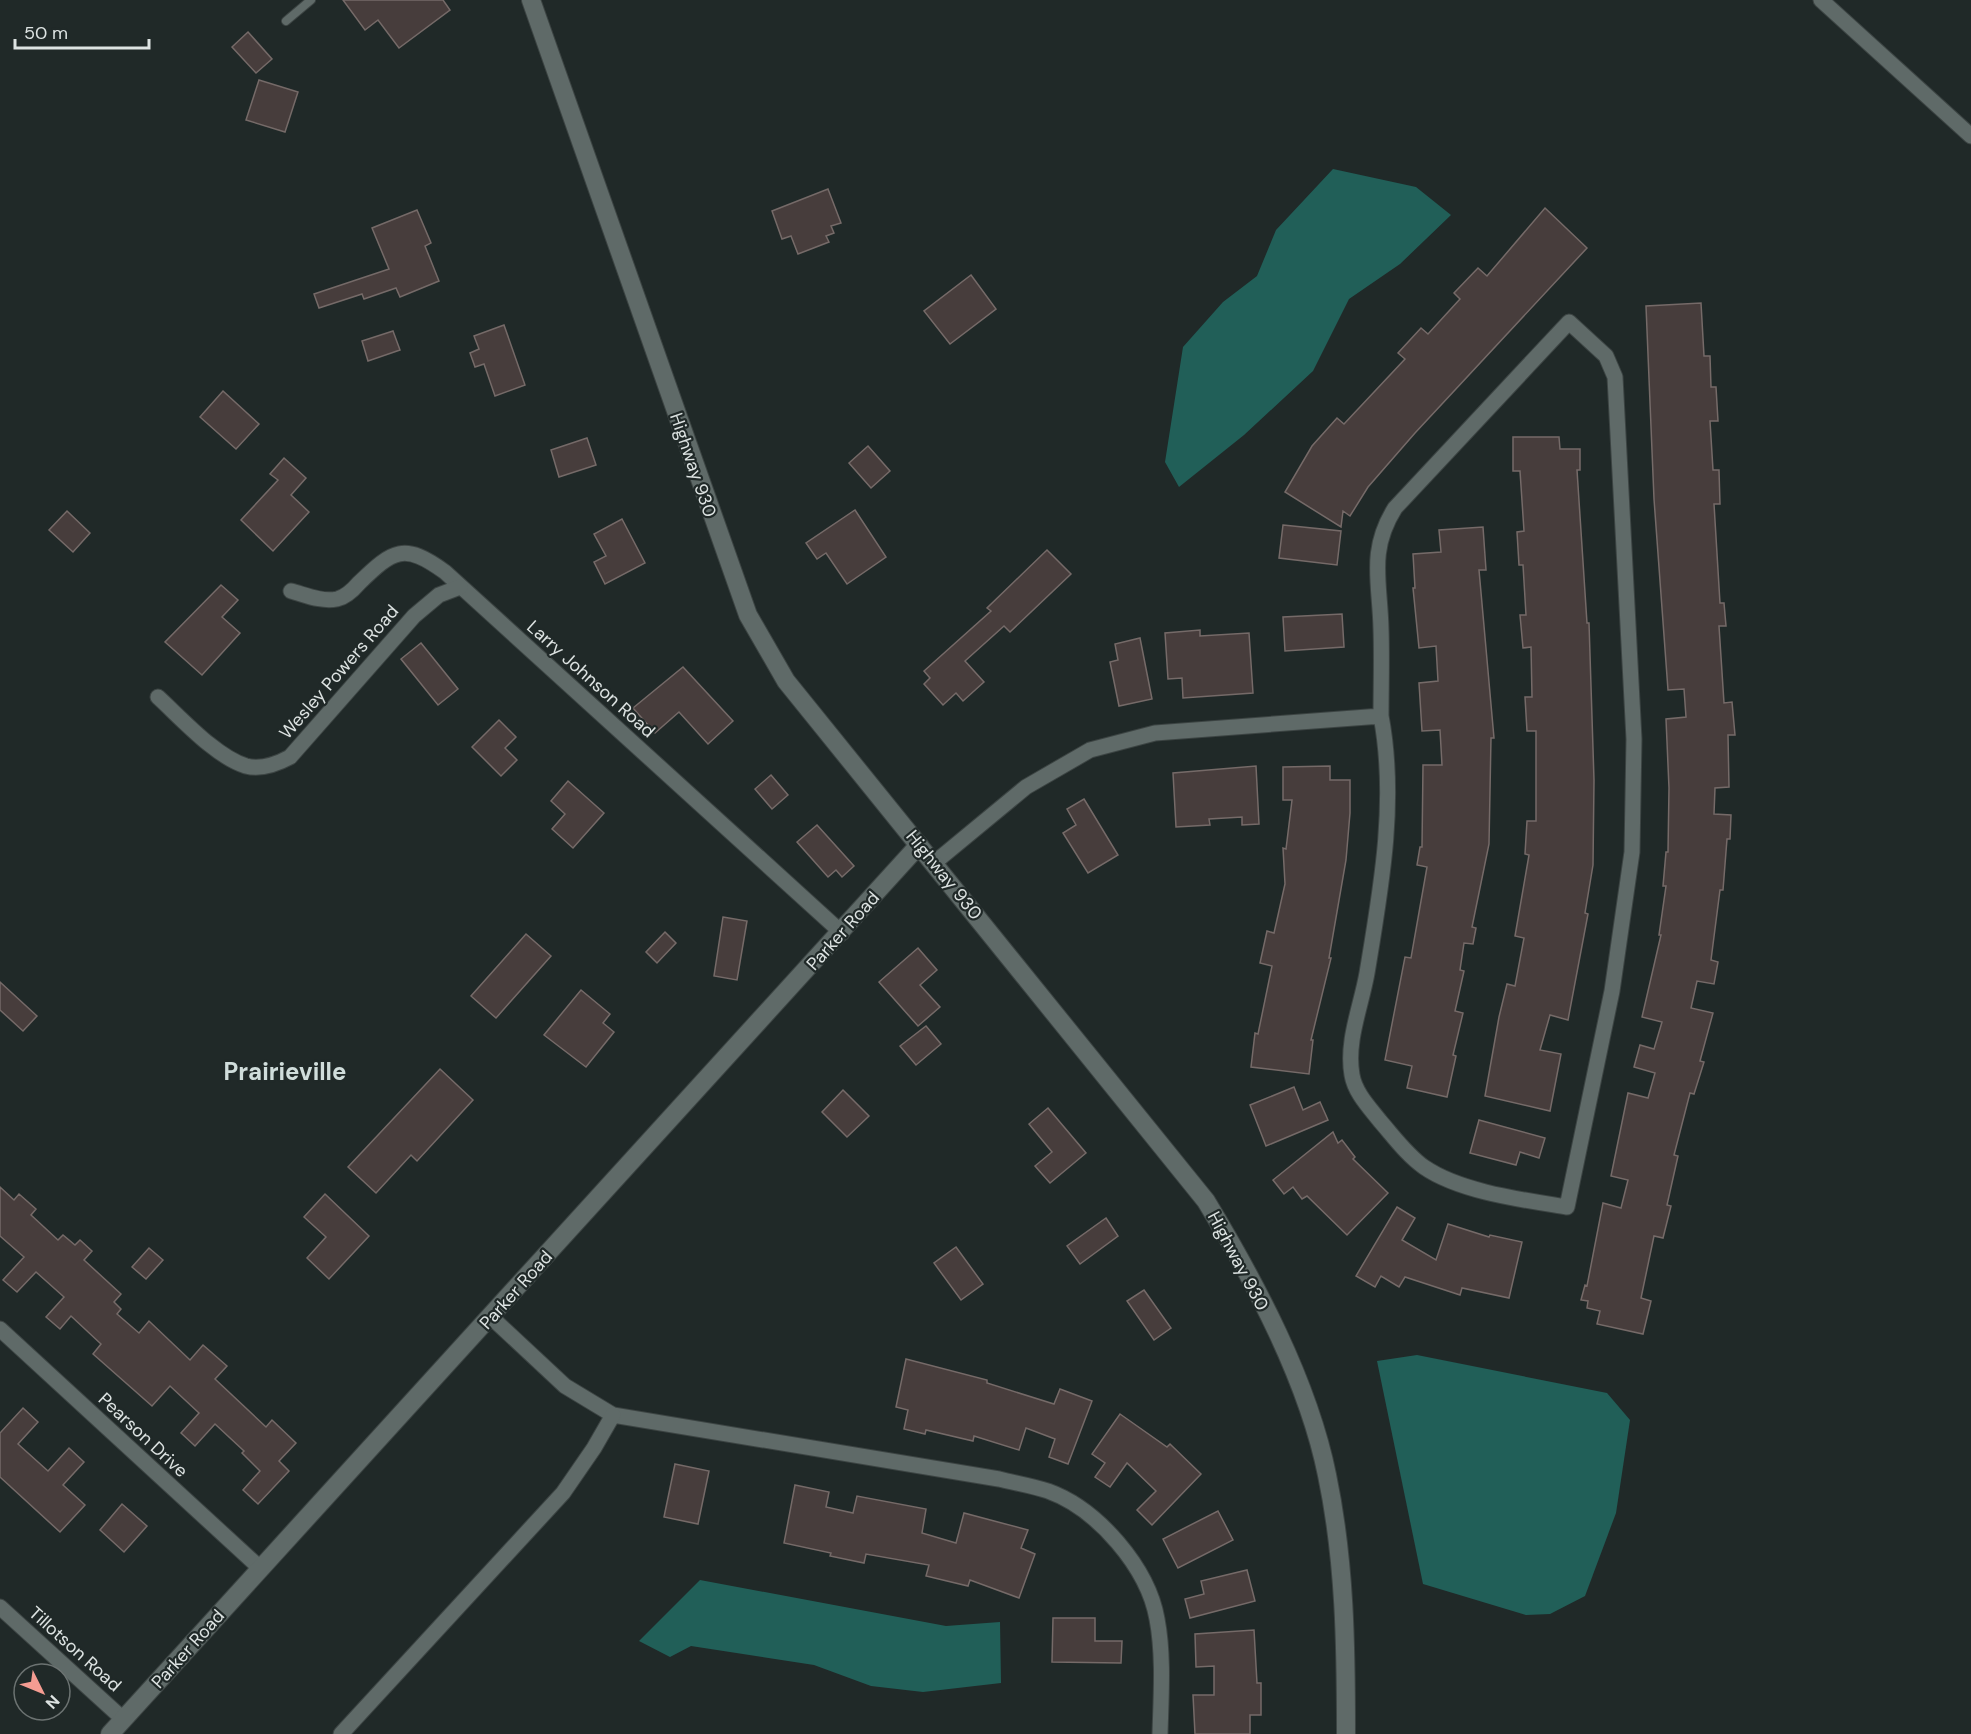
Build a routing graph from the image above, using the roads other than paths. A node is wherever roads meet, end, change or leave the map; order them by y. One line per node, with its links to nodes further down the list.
1 (311, 0): 4 (lane)
2 (531, 0): 10 (street, Highway 930)
3 (1821, 0): 5 (street)
4 (286, 21)
5 (1971, 136)
6 (460, 587): 7 (street, Larry Johnson Road); 8 (street, Wesley Powers Road); 12 (street, Larry Johnson Road)
7 (291, 591)
8 (158, 697)
9 (1381, 716): 9 (street); 11 (street)
10 (920, 845): 11 (street, Highway 930); 12 (street, Parker Road)
11 (934, 863): 22 (street, Highway 930)
12 (842, 933): 13 (street, Parker Road)
13 (491, 1317): 15 (street); 16 (street, Parker Road)
14 (0, 1329): 16 (street, Pearson Drive)
15 (613, 1415): 20 (street); 21 (street)
16 (261, 1569): 18 (street, Parker Road)
17 (0, 1607): 18 (street, Tillotson Road)
18 (123, 1719): 19 (street, Parker Road)
19 (110, 1734)
20 (341, 1734)
21 (1160, 1734)
22 (1346, 1734)

